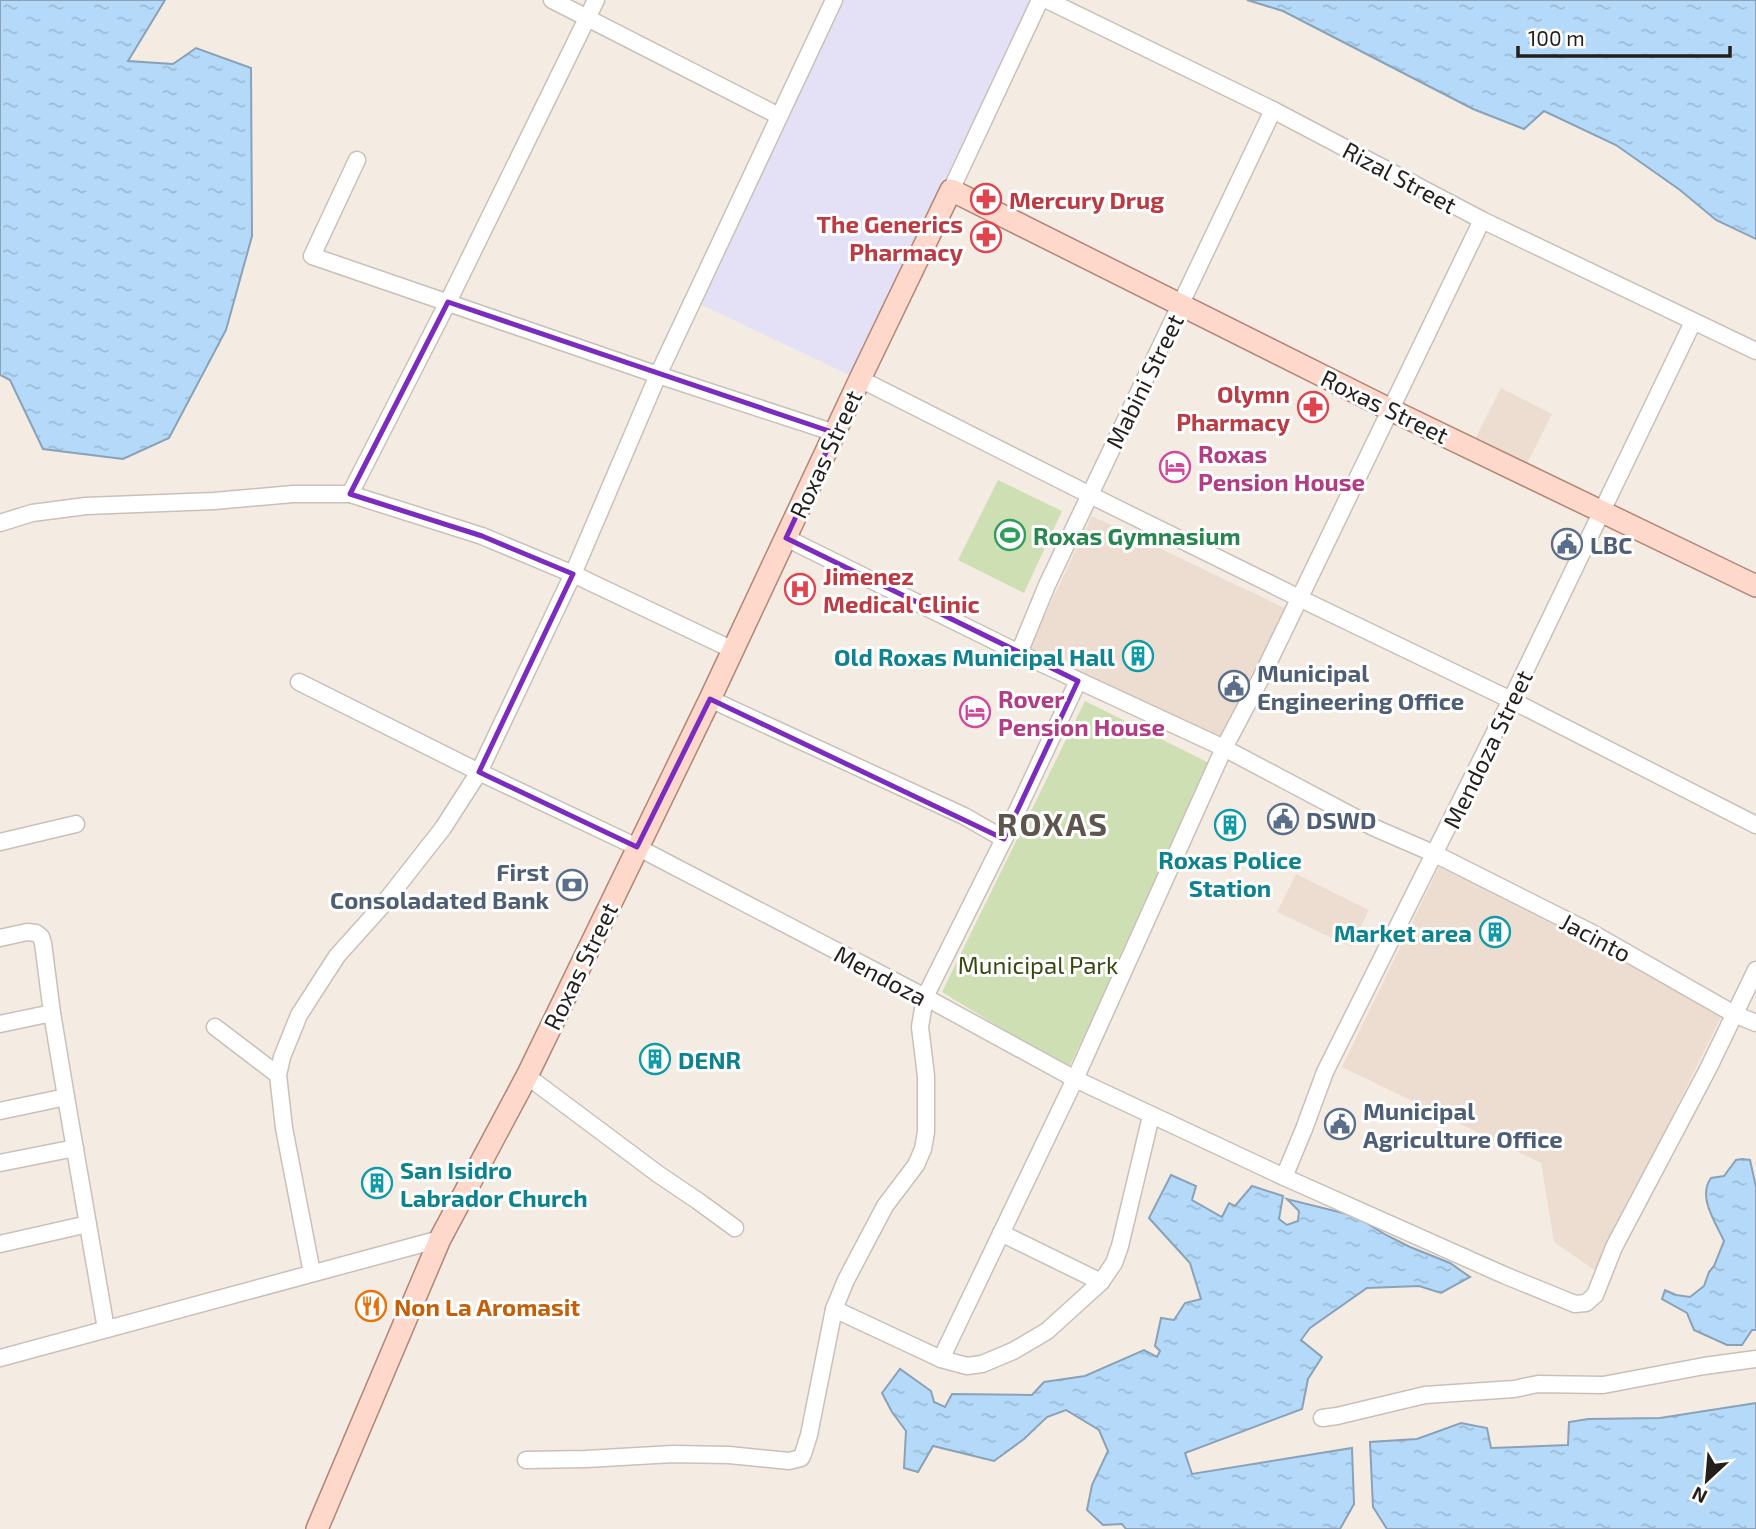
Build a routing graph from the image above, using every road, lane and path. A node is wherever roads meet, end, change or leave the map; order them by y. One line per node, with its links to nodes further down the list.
1 (552, 0): 6 (street)
2 (596, 0): 6 (street)
3 (834, 0): 8 (street)
4 (1040, 0): 10 (street)
5 (1046, 0): 7 (street, Rizal Street)
6 (586, 18): 8 (street); 12 (street)
7 (1273, 110): 11 (street, Rizal Street); 13 (street, Mabini Street)
8 (779, 116): 16 (street)
9 (357, 160): 12 (street)
10 (951, 190): 13 (main road, Roxas Street); 17 (main road, Roxas Street)
11 (1482, 220): 14 (street, Rizal Street); 18 (street)
12 (447, 302): 16 (street); 20 (street)
13 (1180, 306): 18 (main road, Roxas Street); 21 (street, Mabini Street)
14 (1693, 322): 15 (street, Rizal Street); 22 (street, Mendoza Street)
15 (1756, 351)
16 (658, 375): 19 (street); 25 (street)
17 (860, 379): 19 (main road, Roxas Street); 21 (street)
18 (1391, 410): 22 (main road, Roxas Street); 27 (street)
19 (835, 433): 24 (main road, Roxas Street)
20 (350, 494): 23 (street); 25 (street)
21 (1090, 495): 27 (street); 29 (street, Mabini Street)
22 (1603, 513): 26 (main road, Roxas Street); 33 (street, Mendoza Street)
23 (0, 523)
24 (786, 538): 28 (main road, Roxas Street); 29 (street, Jacinto)
25 (573, 574): 28 (street); 35 (street)
26 (1756, 586)
27 (1299, 598): 33 (street); 34 (street)
28 (733, 650): 32 (main road, Roxas Street)
29 (1019, 653): 30 (street, Jacinto)
30 (1078, 681): 34 (street, Jacinto); 38 (street)
31 (299, 682): 35 (street, Mendoza)
32 (710, 699): 38 (street); 40 (main road, Roxas Street)
33 (1511, 700): 37 (street); 41 (street, Mendoza Street)
34 (1224, 748): 41 (street, Jacinto); 52 (street)
35 (480, 772): 40 (street, Mendoza); 50 (street)
36 (76, 824): 39 (street)
37 (1756, 825)
38 (1004, 838): 44 (street)
39 (0, 842)
40 (637, 847): 44 (street, Mendoza); 51 (main road, Roxas Street)
41 (1434, 854): 46 (street, Jacinto); 58 (street, Mendoza Street)
42 (0, 938): 45 (street)
43 (1756, 970): 46 (street)
44 (925, 997): 52 (street, Mendoza); 66 (street)
45 (52, 1013): 48 (street); 53 (street)
46 (1734, 1014): 47 (street, Jacinto); 58 (street, Mendoza)
47 (1756, 1023)
48 (0, 1024)
49 (215, 1027): 50 (street)
50 (278, 1075): 64 (street)
51 (527, 1076): 60 (street); 62 (main road, Roxas Street)
52 (1075, 1079): 55 (street, Mendoza); 61 (street)
53 (66, 1097): 54 (street); 56 (street)
54 (0, 1111)
55 (1151, 1116): 58 (street, Mendoza); 65 (street)
56 (75, 1147): 57 (street); 59 (street)
57 (0, 1163)
58 (1284, 1177)
59 (88, 1224): 63 (street); 67 (street)
60 (735, 1228)
61 (1001, 1233): 65 (street); 69 (street)
62 (440, 1239): 64 (street); 73 (main road, Roxas Street)
63 (0, 1244)
64 (312, 1273): 67 (street)
65 (1101, 1282): 69 (street)
66 (834, 1309): 69 (street); 72 (street)
67 (106, 1329): 68 (street)
68 (0, 1358)
69 (941, 1359)
70 (1756, 1359): 71 (street)
71 (1322, 1418)
72 (526, 1460)
73 (317, 1529)

